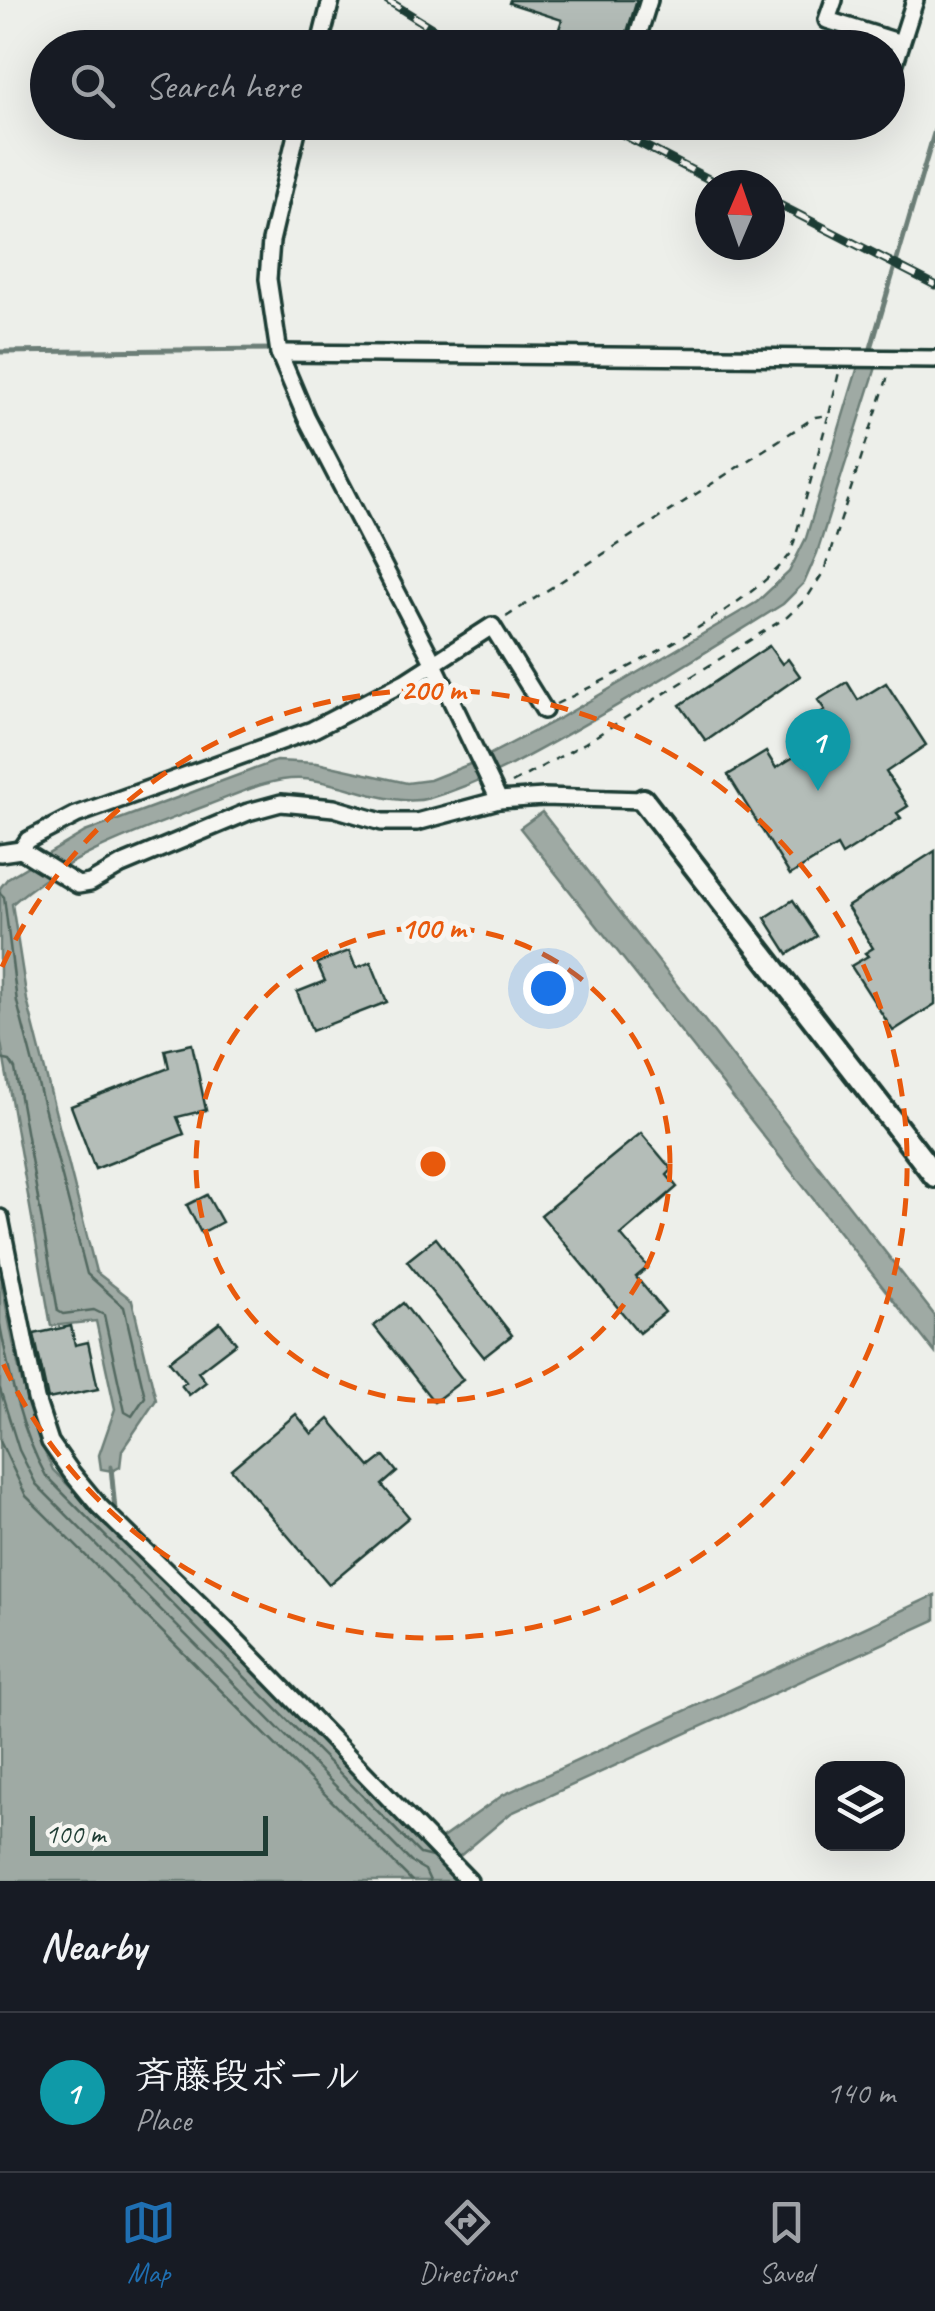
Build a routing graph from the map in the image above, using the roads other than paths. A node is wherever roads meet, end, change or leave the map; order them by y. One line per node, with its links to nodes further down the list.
1 (330, 0): 5 (street)
2 (649, 0): 6 (street)
3 (834, 0): 7 (street)
4 (915, 0): 8 (street)
5 (322, 30)
6 (640, 30)
7 (860, 30)
8 (905, 31)
9 (296, 140): 10 (street)
10 (280, 353): 11 (street); 12 (street)
11 (935, 360)
12 (433, 662): 13 (street); 14 (street); 16 (street)
13 (544, 710)
14 (496, 791): 15 (street); 16 (street)
15 (643, 800): 17 (street)
16 (15, 853)
17 (935, 1176)
18 (0, 1218): 19 (street)
19 (469, 1881)

